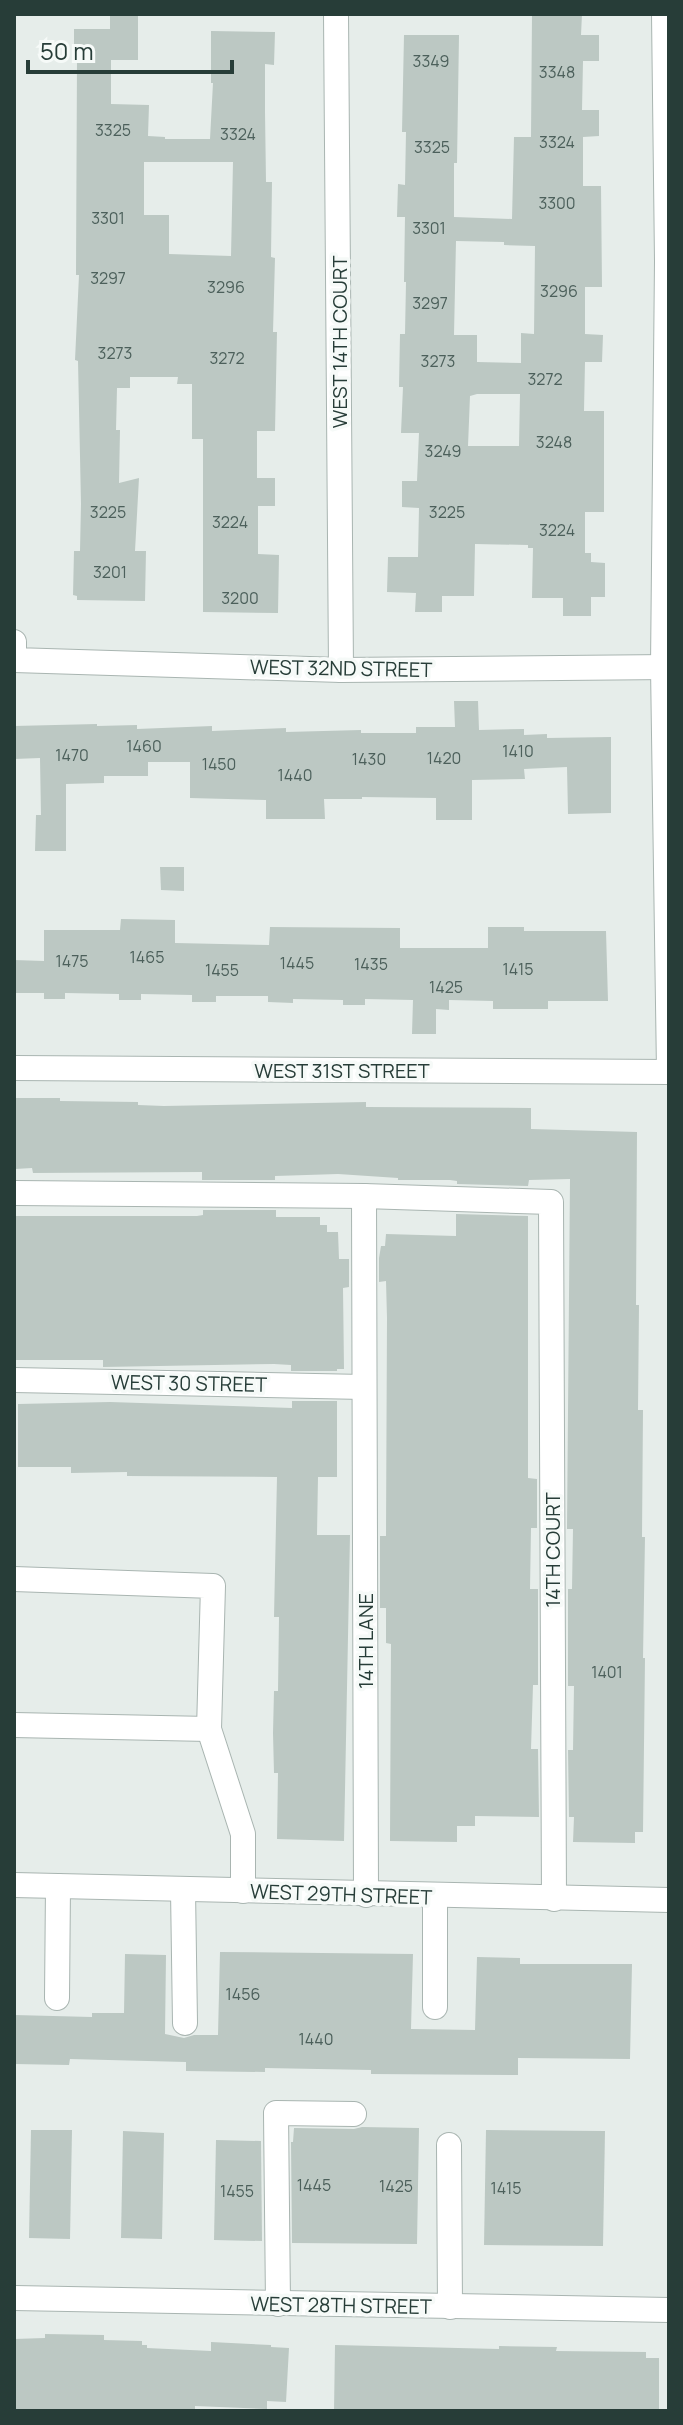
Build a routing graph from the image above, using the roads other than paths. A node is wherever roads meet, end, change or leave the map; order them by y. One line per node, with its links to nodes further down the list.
1 (336, 14): 7 (street, WEST 14TH COURT)
2 (664, 14): 3 (street)
3 (668, 261): 6 (street)
4 (14, 642): 5 (street)
5 (14, 660): 7 (street, WEST 32ND STREET)
6 (666, 667): 7 (street, WEST 32ND STREET); 9 (street)
7 (341, 670)
8 (14, 1068): 9 (street, WEST 31ST STREET)
9 (669, 1071)
10 (14, 1193): 11 (street)
11 (364, 1196): 13 (street, 14TH LANE); 23 (street, 14TH COURT)
12 (14, 1380): 13 (street, WEST 30 STREET)
13 (364, 1387): 21 (street, 14TH LANE)
14 (14, 1579): 16 (street)
15 (14, 1725): 16 (street)
16 (209, 1729): 20 (street)
17 (14, 1885): 18 (street, WEST 29TH STREET)
18 (58, 1886): 19 (street, WEST 29TH STREET); 25 (street)
19 (183, 1890): 20 (street, WEST 29TH STREET); 27 (street)
20 (243, 1891): 21 (street, WEST 29TH STREET)
21 (366, 1895): 22 (street, WEST 29TH STREET)
22 (435, 1897): 23 (street, WEST 29TH STREET); 26 (street)
23 (554, 1899): 24 (street, WEST 29TH STREET)
24 (669, 1900)
25 (57, 1998)
26 (435, 2007)
27 (185, 2023)
28 (354, 2114): 31 (street)
29 (449, 2145): 32 (street)
30 (14, 2298): 31 (street, WEST 28TH STREET)
31 (278, 2304): 32 (street, WEST 28TH STREET)
32 (450, 2307): 33 (street, WEST 28TH STREET)
33 (669, 2310)

